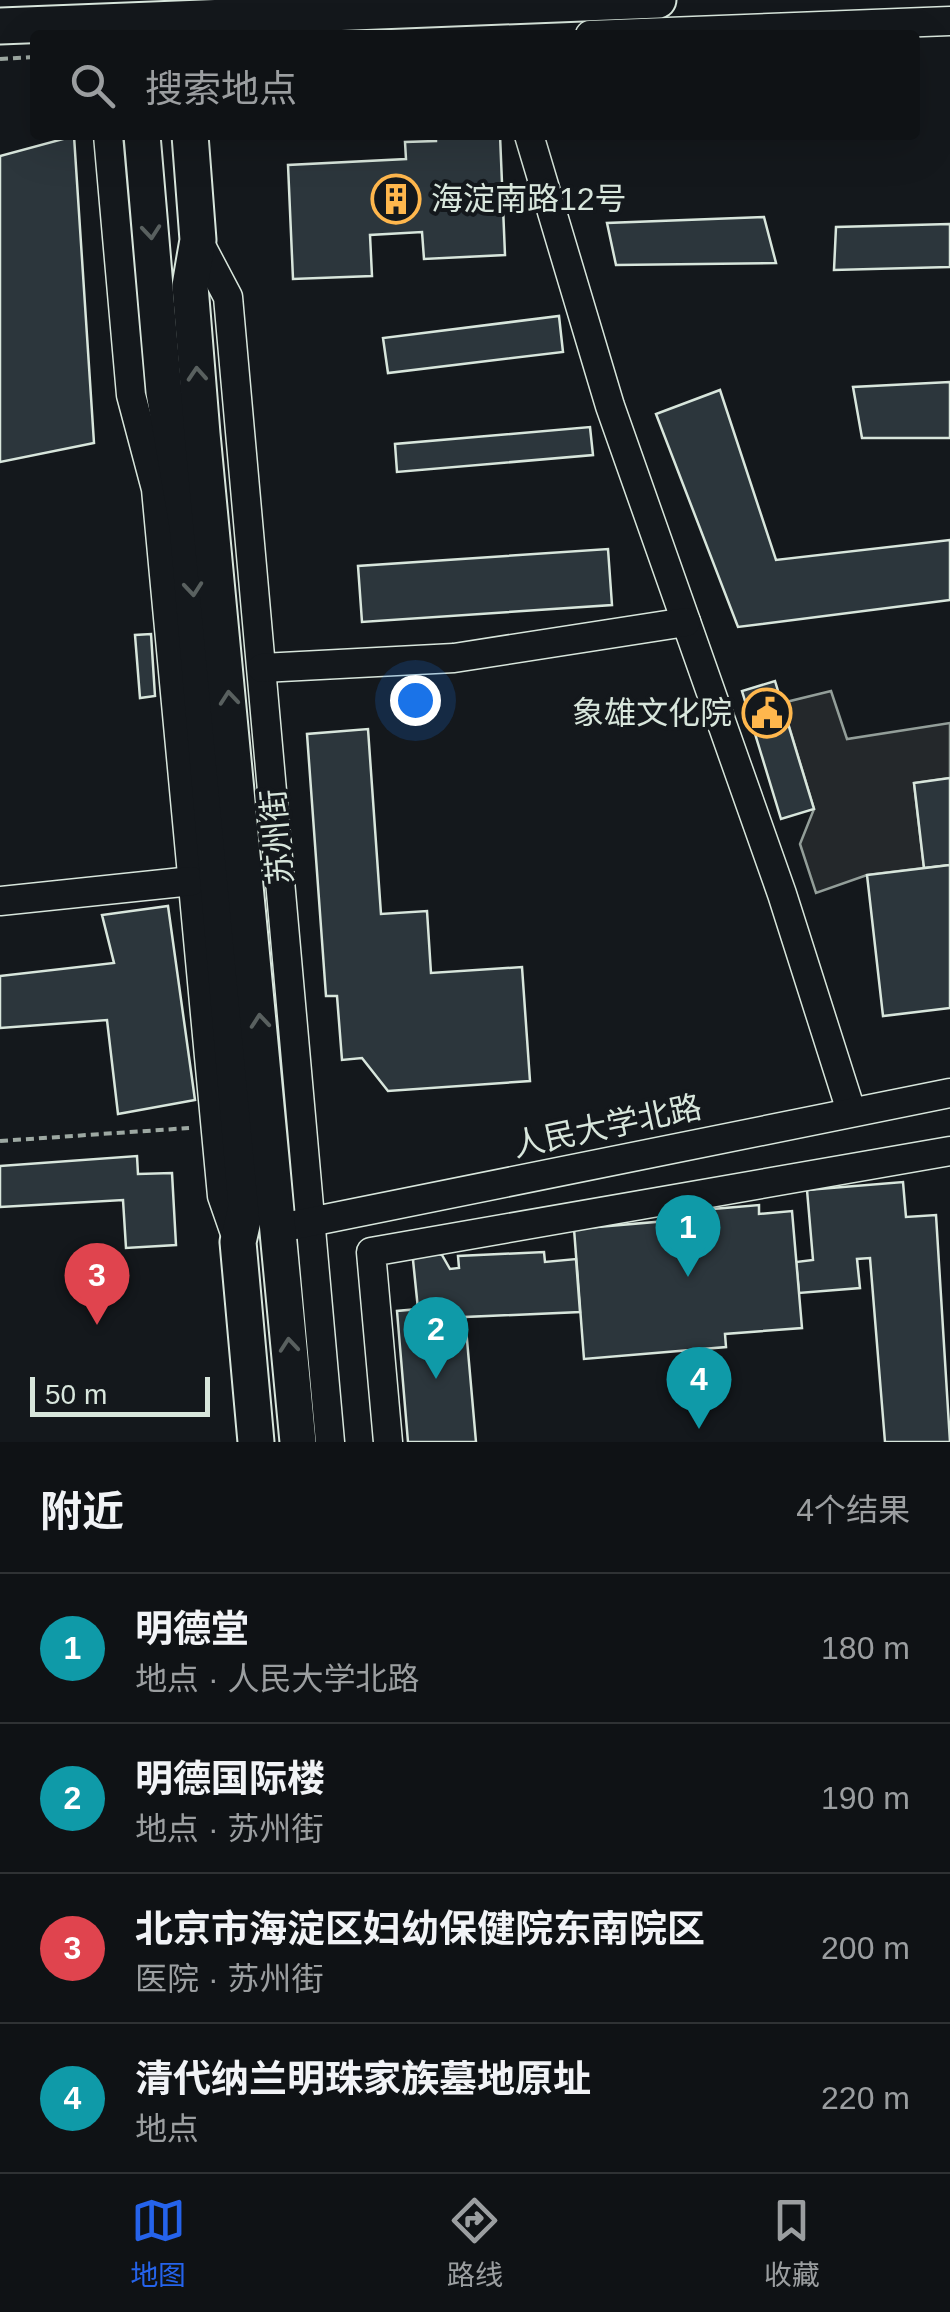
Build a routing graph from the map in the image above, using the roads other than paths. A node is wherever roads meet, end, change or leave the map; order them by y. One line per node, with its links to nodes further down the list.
1 (658, 0): 2 (main road)
2 (180, 18): 4 (main road)
3 (98, 19): 4 (main road); 6 (main road)
4 (136, 19)
5 (950, 21): 7 (street)
6 (0, 26)
7 (719, 30)
8 (108, 140): 15 (street, 苏州街)
9 (142, 140): 21 (main road, 苏州街, one-way to 21)
10 (190, 140): 12 (main road, 苏州街)
11 (531, 140): 13 (street)
12 (198, 240): 14 (street, 苏州街); 20 (main road, 苏州街, one-way to 12)
13 (686, 622): 14 (street); 18 (street)
14 (262, 668): 20 (street, 苏州街)
15 (192, 881): 16 (street); 21 (street, 苏州街)
16 (0, 901)
17 (950, 1094): 18 (street, 人民大学北路)
18 (851, 1112): 20 (street, 人民大学北路)
19 (950, 1151): 25 (street)
20 (294, 1225): 23 (main road, 苏州街, one-way to 20); 24 (street, 苏州街)
21 (238, 1242): 22 (main road, 苏州街)
22 (256, 1442)
23 (298, 1442)
24 (330, 1442)
25 (388, 1442)

